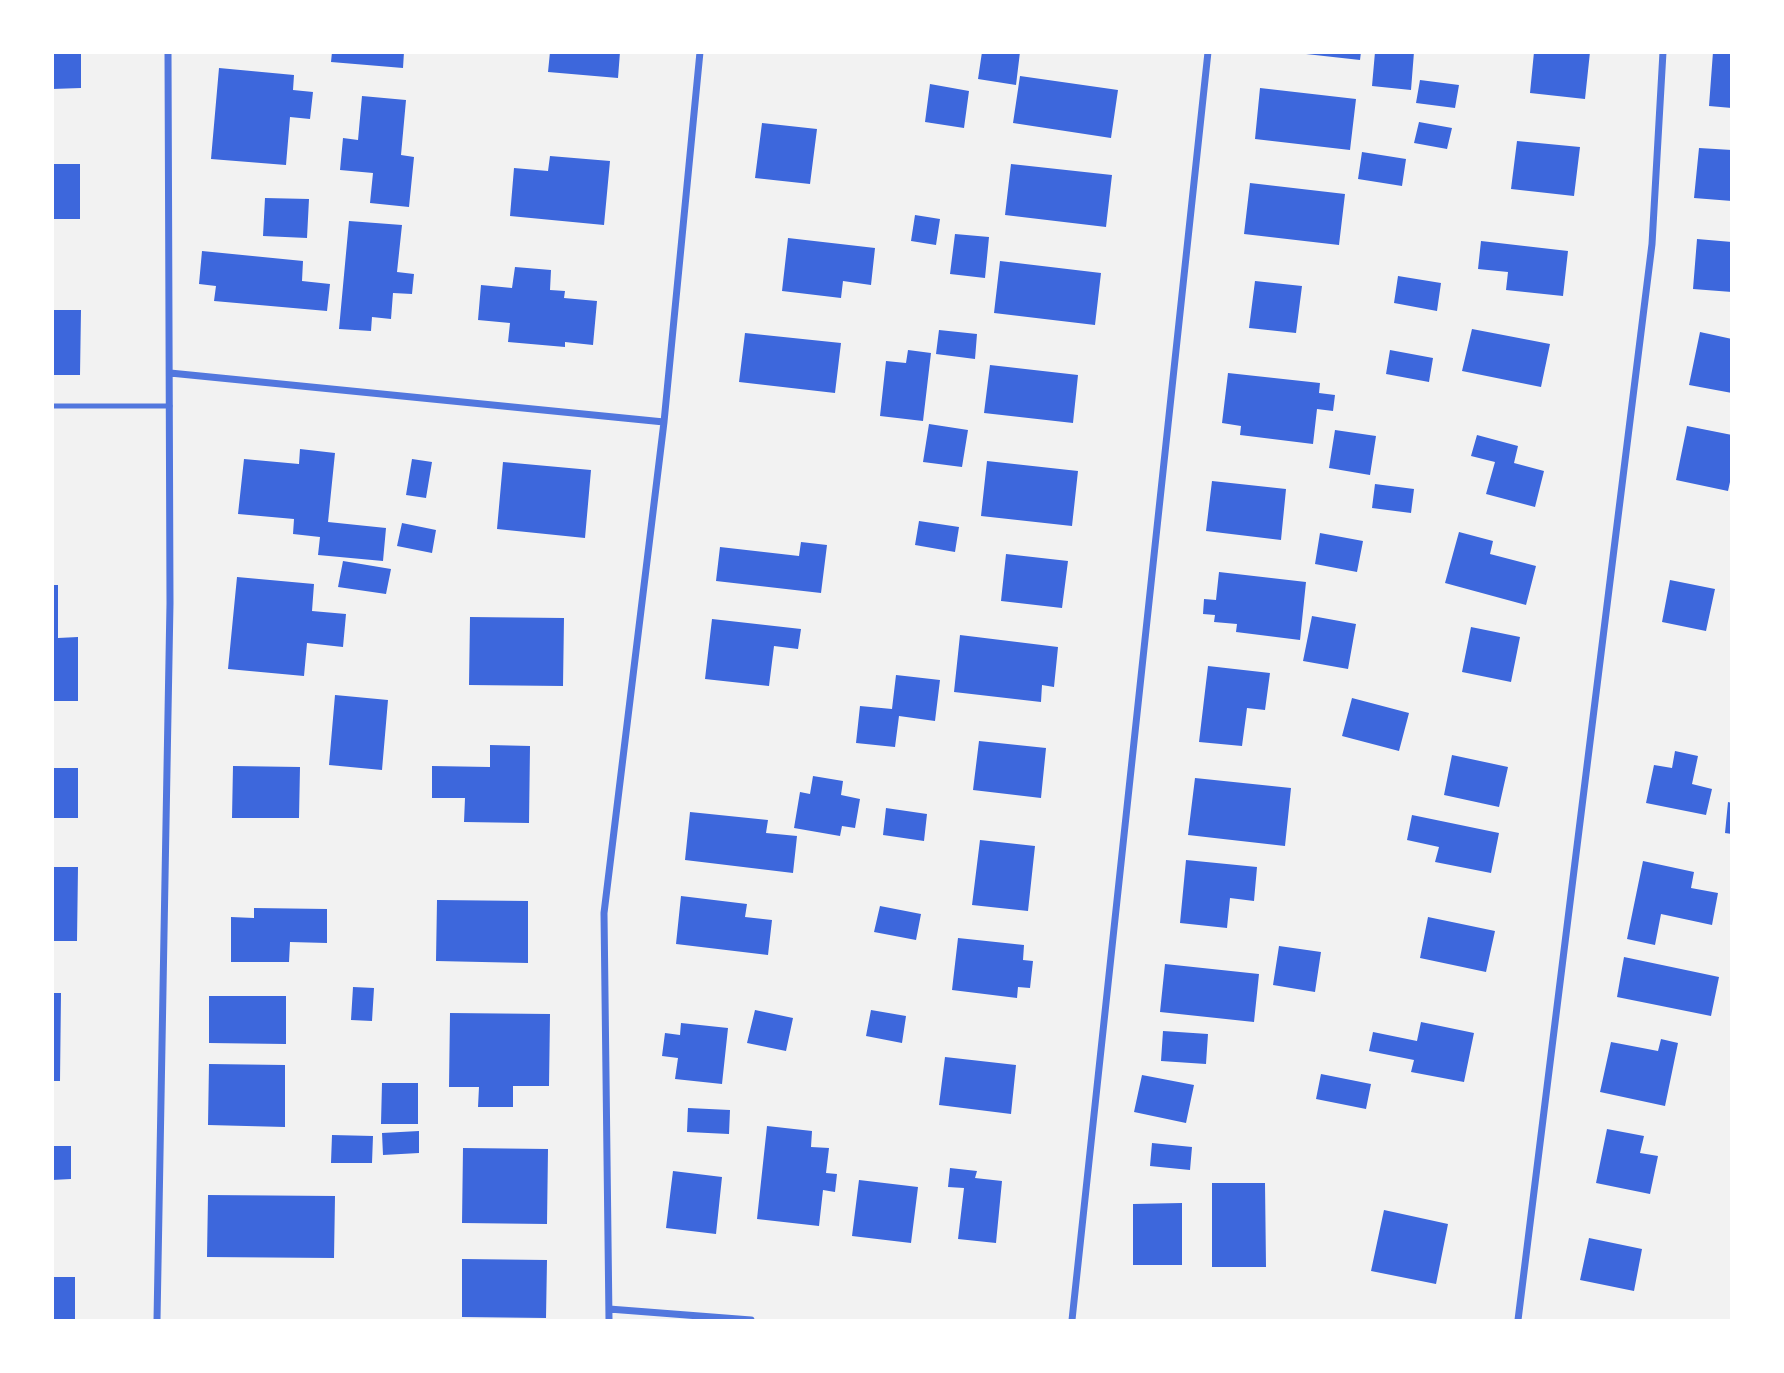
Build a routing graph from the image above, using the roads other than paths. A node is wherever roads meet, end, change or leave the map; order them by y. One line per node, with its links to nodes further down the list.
1 (167, 52): 5 (street)
2 (700, 52): 8 (street)
3 (1208, 52): 13 (street)
4 (1663, 52): 14 (street)
5 (170, 373): 7 (street); 8 (street)
6 (52, 406): 7 (lane)
7 (170, 406): 10 (street)
8 (664, 422): 9 (street)
9 (609, 1309): 11 (street); 12 (street)
10 (158, 1321)
11 (609, 1321)
12 (751, 1321)
13 (1072, 1321)
14 (1518, 1321)

